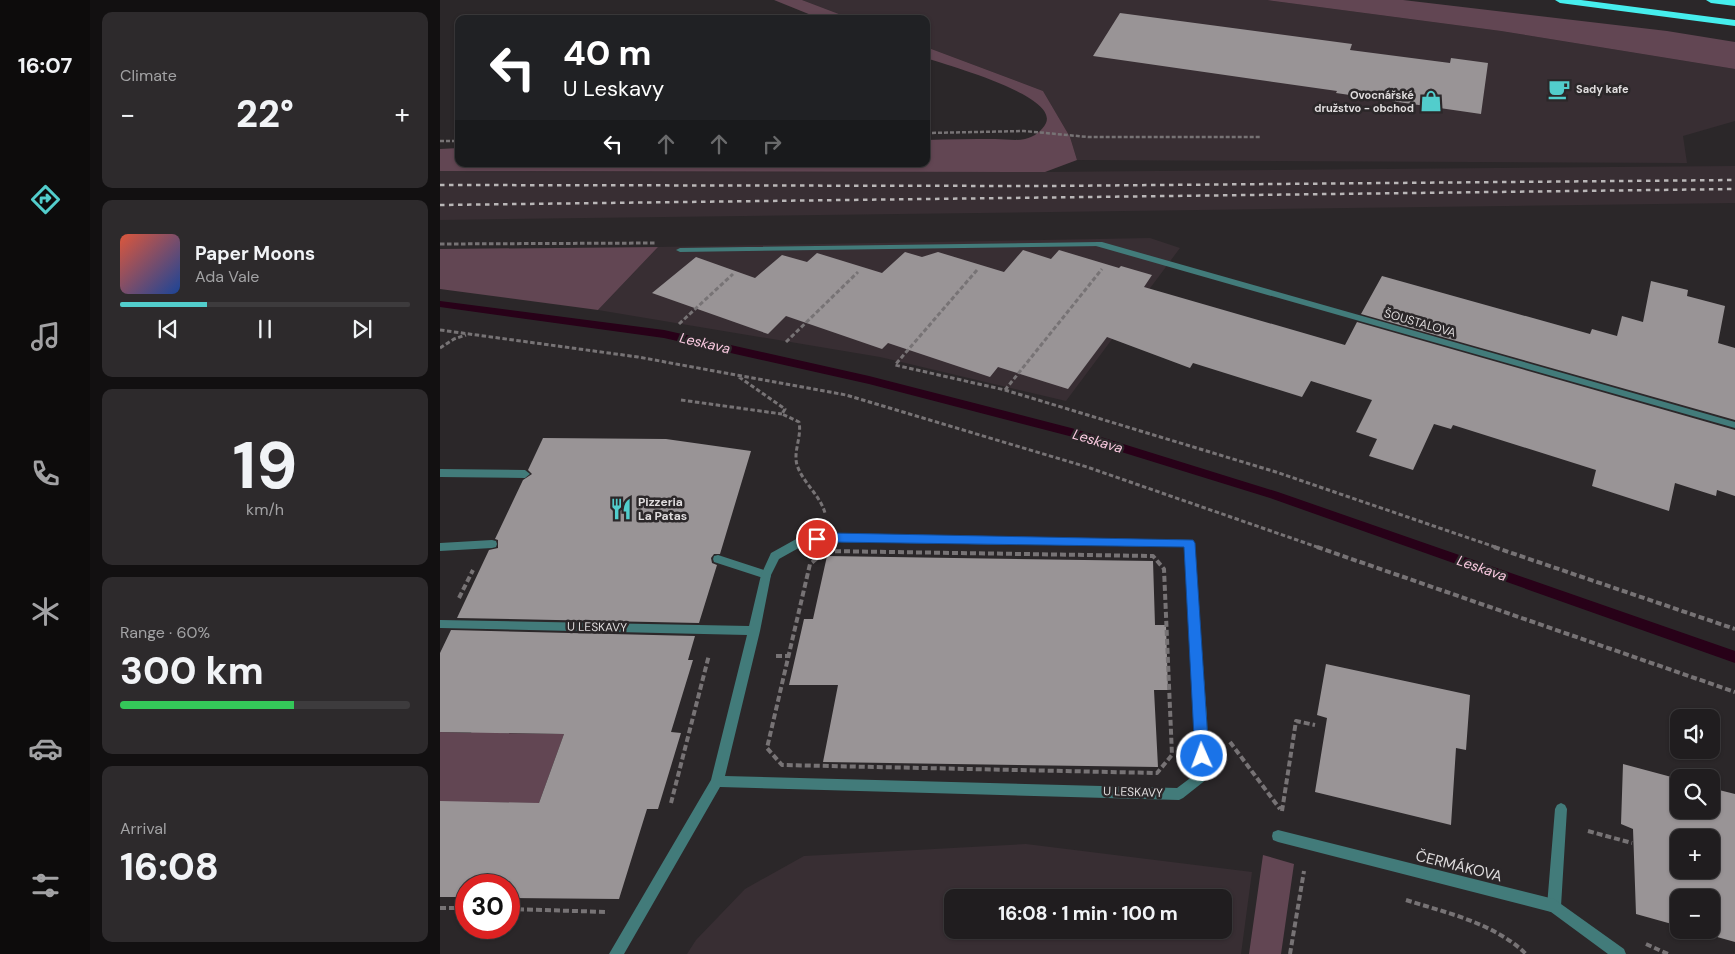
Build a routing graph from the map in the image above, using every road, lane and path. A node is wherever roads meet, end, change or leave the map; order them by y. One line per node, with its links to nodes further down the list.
1 (1560, 0): 4 (highway)
2 (1712, 0): 3 (highway)
3 (1735, 3)
4 (1735, 23)
5 (930, 133): 6 (path)
6 (1261, 138)
7 (455, 141): 8 (path)
8 (440, 142)
9 (999, 246): 10 (street, ŠOUSTALOVA); 13 (street, ŠOUSTALOVA); 20 (path)
10 (883, 247): 11 (street, ŠOUSTALOVA); 17 (path)
11 (762, 248): 12 (street, ŠOUSTALOVA); 14 (path)
12 (680, 250)
13 (1118, 250): 20 (path); 23 (street, ŠOUSTALOVA)
14 (679, 324)
15 (440, 330): 16 (path)
16 (469, 334): 18 (path); 19 (path)
17 (786, 342)
18 (440, 348)
19 (736, 375): 22 (path); 37 (path)
20 (1005, 390): 34 (path)
21 (681, 400): 22 (path)
22 (782, 414): 26 (path)
23 (1735, 425)
24 (440, 473): 25 (street)
25 (526, 474)
26 (832, 538): 29 (path); 32 (street, U LESKAVY); 39 (street, U LESKAVY)
27 (492, 544): 28 (street)
28 (440, 547)
29 (830, 551): 38 (path); 38 (path)
30 (718, 559): 32 (street)
31 (475, 565): 33 (path)
32 (766, 575): 35 (street, U LESKAVY)
33 (444, 624): 35 (street, U LESKAVY)
34 (1735, 629)
35 (754, 631): 41 (street, U LESKAVY)
36 (700, 655): 42 (path)
37 (1735, 692)
38 (1170, 717): 39 (path)
39 (1201, 719): 41 (street, U LESKAVY); 44 (path)
40 (1315, 725): 44 (path)
41 (717, 781): 57 (street, U LESKAVY)
42 (670, 807)
43 (1561, 809): 51 (street)
44 (1282, 811): 45 (path); 46 (path)
45 (1291, 814)
46 (1278, 836): 47 (street, ČERMÁKOVA)
47 (1308, 845): 48 (path); 51 (street, ČERMÁKOVA)
48 (1304, 870): 49 (path); 58 (path)
49 (1314, 872)
50 (1397, 897): 59 (path)
51 (1554, 906): 60 (street, ČERMÁKOVA)
52 (440, 908): 53 (path)
53 (455, 908)
54 (520, 909): 55 (path)
55 (616, 912)
56 (1638, 940): 61 (path)
57 (616, 954)
58 (1290, 954)
59 (1526, 954)
60 (1619, 954)
61 (1668, 954)

